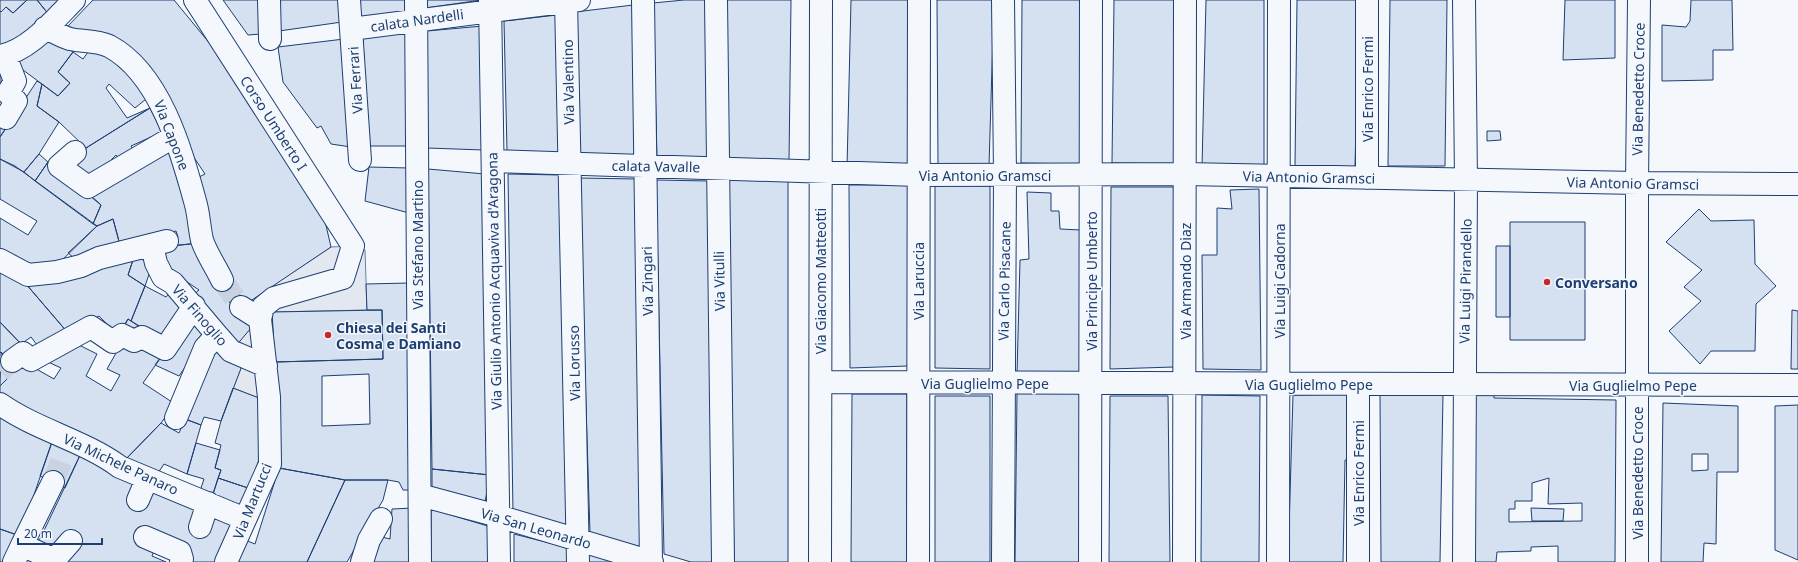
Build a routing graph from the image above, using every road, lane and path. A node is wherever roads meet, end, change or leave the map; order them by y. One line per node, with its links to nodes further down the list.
1 (74, 0): 19 (street)
2 (196, 0): 45 (street, Corso Umberto I)
3 (269, 0): 21 (street)
4 (349, 0): 20 (street, Via Ferrari)
5 (570, 0): 17 (street, calata Nardelli); 28 (street, Via Valentino)
6 (643, 0): 29 (street, Via Zingari)
7 (716, 0): 30 (street, Via Vitulli)
8 (821, 0): 31 (street, Via Giacomo Matteotti)
9 (919, 0): 34 (street, Via Laruccia)
10 (1003, 0): 32 (street, Via Carlo Pisacane)
11 (1091, 0): 35 (street, Via Principe Umberto)
12 (1185, 0): 33 (street, Via Armando Diaz)
13 (1279, 0): 36 (street, Via Luigi Cadorna)
14 (1367, 0): 37 (street, Via Enrico Fermi)
15 (1464, 0): 38 (street, Via Luigi Pirandello)
16 (1639, 0): 39 (street, Via Benedetto Croce)
17 (490, 5): 18 (street, calata Nardelli); 27 (street, Via Giulio Antonio Acquaviva d'Aragona)
18 (416, 10): 20 (street, calata Nardelli); 63 (street, Via Stefano Martino)
19 (45, 28): 22 (street); 24 (street, Via Capone)
20 (351, 29): 26 (street, Via Ferrari)
21 (270, 39)
22 (2, 56): 23 (street)
23 (6, 118)
24 (175, 136): 25 (street); 42 (street, Via Capone)
25 (75, 152)
26 (360, 160)
27 (493, 161): 28 (street, calata Vavalle); 66 (street, Via Giulio Antonio Acquaviva d'Aragona)
28 (569, 164): 29 (street, calata Vavalle); 72 (street, Via Lorusso)
29 (645, 166): 30 (street, calata Vavalle); 80 (street, Via Zingari)
30 (717, 168): 31 (street, calata Vavalle); 81 (street, Via Vitulli)
31 (820, 172): 34 (street, Via Antonio Gramsci); 49 (street, Via Giacomo Matteotti)
32 (1005, 174): 34 (street, Via Antonio Gramsci); 35 (street, Via Antonio Gramsci); 51 (street, Via Carlo Pisacane)
33 (1185, 174): 35 (street, Via Antonio Gramsci); 36 (street, Via Antonio Gramsci); 53 (street, Via Armando Diaz)
34 (918, 175): 50 (street, Via Laruccia)
35 (1091, 175): 52 (street, Via Principe Umberto)
36 (1279, 176): 37 (street, Via Antonio Gramsci); 54 (street, Via Luigi Cadorna)
37 (1367, 178): 38 (street, Via Antonio Gramsci)
38 (1466, 180): 39 (street, Via Antonio Gramsci); 56 (street, Via Luigi Pirandello)
39 (1637, 183): 40 (street, Via Antonio Gramsci); 57 (street, Via Benedetto Croce)
40 (1798, 184)
41 (0, 260): 43 (street, Via Finoglio)
42 (222, 280)
43 (194, 306): 46 (street, Via Finoglio); 47 (street)
44 (241, 307): 45 (street)
45 (260, 319): 48 (street, Via Martucci)
46 (216, 335): 48 (street, Via Finoglio); 60 (street)
47 (12, 361)
48 (266, 366): 67 (street, Via Martucci)
49 (820, 382): 50 (street, Via Guglielmo Pepe); 82 (street, Via Giacomo Matteotti)
50 (918, 383): 51 (street, Via Guglielmo Pepe); 83 (street, Via Laruccia)
51 (1003, 383): 52 (street, Via Guglielmo Pepe); 84 (street, Via Carlo Pisacane)
52 (1091, 383): 53 (street, Via Guglielmo Pepe); 85 (street, Via Principe Umberto)
53 (1185, 384): 54 (street, Via Guglielmo Pepe); 86 (street, Via Armando Diaz)
54 (1278, 384): 55 (street, Via Guglielmo Pepe); 87 (street, Via Luigi Cadorna)
55 (1358, 384): 56 (street, Via Guglielmo Pepe); 88 (street, Via Enrico Fermi)
56 (1464, 384): 57 (street, Via Guglielmo Pepe); 89 (street, Via Luigi Pirandello)
57 (1637, 385): 58 (street, Via Guglielmo Pepe); 90 (street, Via Benedetto Croce)
58 (1798, 385)
59 (0, 404): 61 (street, Via Michele Panaro)
60 (176, 418)
61 (147, 479): 64 (street); 65 (street, Via Michele Panaro)
62 (53, 482): 73 (street)
63 (420, 495): 66 (street, Via San Leonardo); 77 (street, Via Stefano Martino)
64 (138, 500)
65 (208, 503): 67 (street, Via Michele Panaro); 69 (street)
66 (498, 516): 72 (street, Via San Leonardo); 78 (street, Via Giulio Antonio Acquaviva d'Aragona)
67 (245, 519): 75 (street, Via Martucci)
68 (380, 519): 76 (street)
69 (200, 527)
70 (145, 537): 74 (street)
71 (70, 540): 73 (street)
72 (577, 540): 79 (street, Via Lorusso); 80 (street, Via San Leonardo)
73 (18, 554)
74 (181, 562)
75 (226, 562)
76 (362, 562)
77 (420, 562)
78 (499, 562)
79 (578, 562)
80 (652, 562)
81 (723, 562)
82 (820, 562)
83 (918, 562)
84 (1003, 562)
85 (1090, 562)
86 (1184, 562)
87 (1278, 562)
88 (1358, 562)
89 (1464, 562)
90 (1637, 562)

